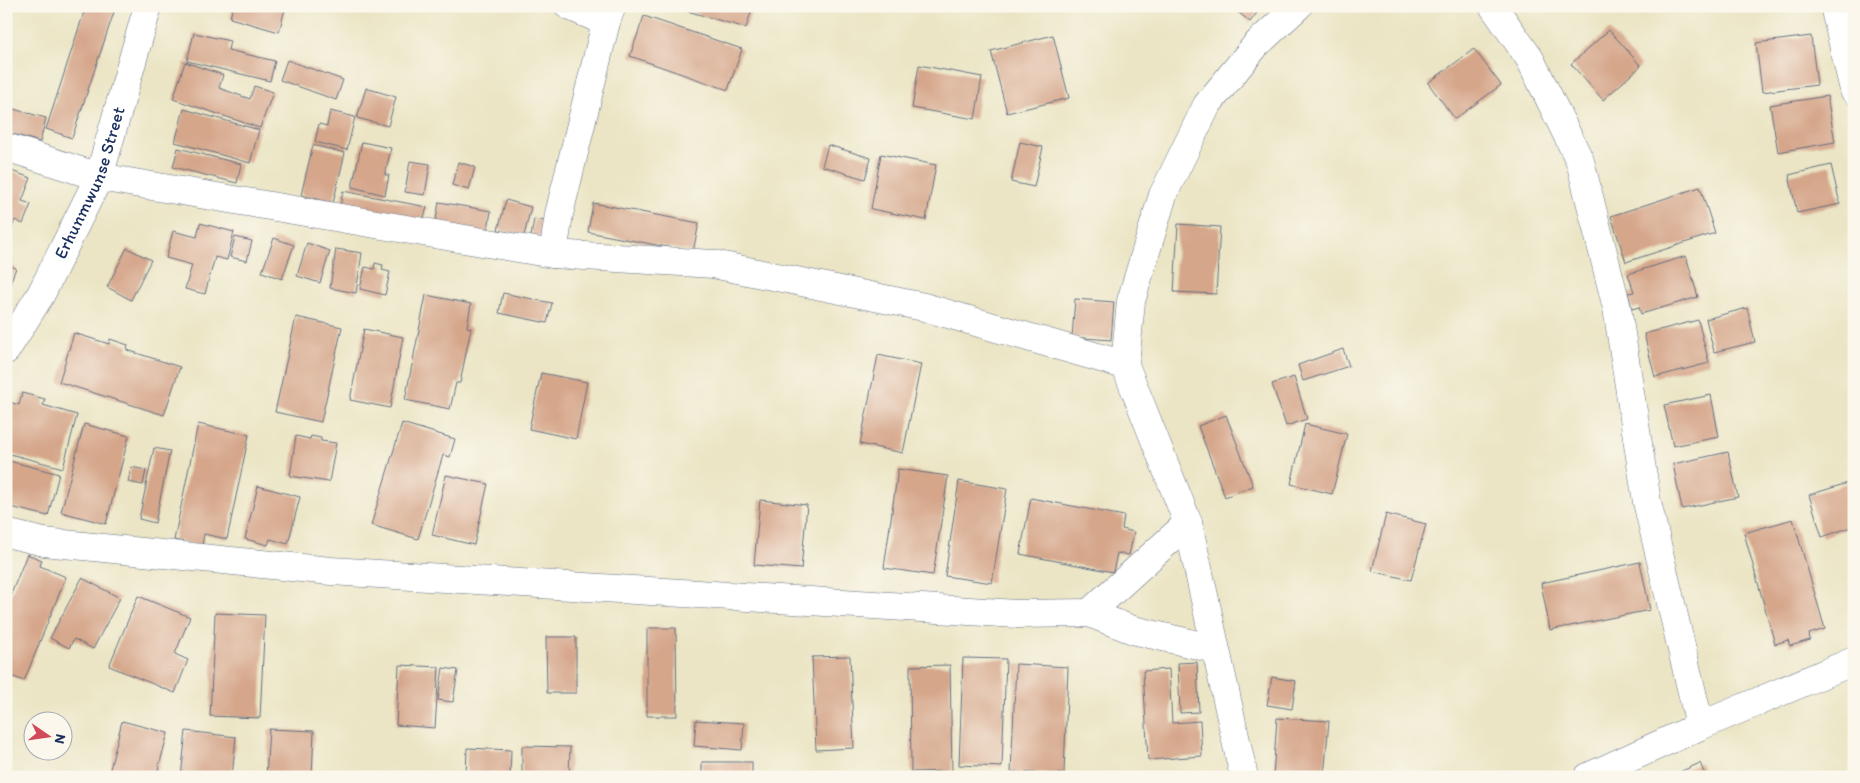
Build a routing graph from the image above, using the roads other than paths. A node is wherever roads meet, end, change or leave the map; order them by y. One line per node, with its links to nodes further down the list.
1 (148, 6): 9 (street, Erhunmwunse Street)
2 (569, 6): 6 (street)
3 (1298, 6): 12 (street)
4 (1493, 6): 18 (street)
5 (1834, 6): 7 (street)
6 (609, 14): 10 (street)
7 (1854, 90)
8 (6, 147): 9 (street)
9 (99, 177): 10 (street); 11 (street, Erhunmwunse Street)
10 (553, 254): 12 (street)
11 (6, 350)
12 (1125, 365): 13 (street)
13 (1188, 524): 15 (street); 16 (street)
14 (6, 533): 15 (street)
15 (1089, 613): 16 (street)
16 (1215, 649): 19 (street)
17 (1854, 661): 18 (street)
18 (1700, 726): 20 (street)
19 (1244, 777)
20 (1588, 777)

